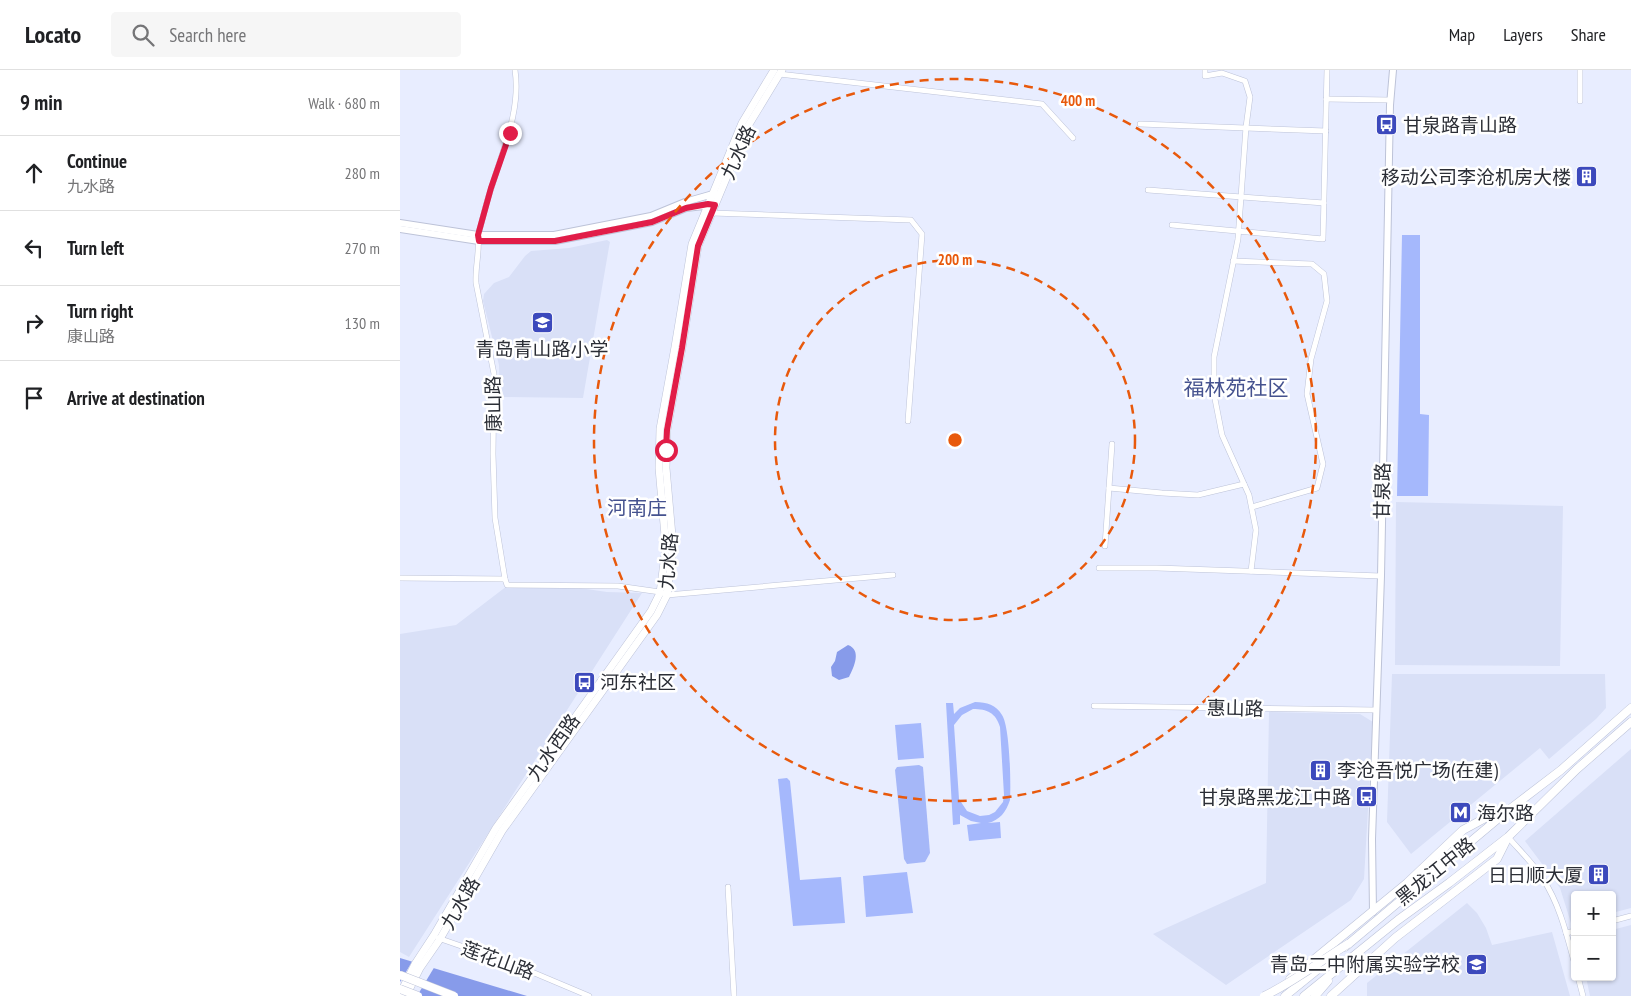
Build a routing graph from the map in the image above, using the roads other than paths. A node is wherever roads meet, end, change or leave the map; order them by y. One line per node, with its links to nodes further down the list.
1 (515, 70): 24 (street, 康山路)
2 (1205, 70): 11 (street)
3 (1327, 70): 7 (street)
4 (1393, 70): 8 (street, 甘泉路)
5 (1580, 70): 9 (street)
6 (778, 71): 13 (street); 15 (main road, 九水西路)
7 (1326, 99): 8 (street); 12 (street)
8 (1390, 100): 35 (street, 甘泉路)
9 (1580, 101)
10 (1140, 124): 11 (street)
11 (1246, 127): 12 (street); 16 (street)
12 (1326, 131): 17 (street)
13 (1073, 138)
14 (1148, 190): 16 (street)
15 (716, 196): 18 (main road, 九水西路); 24 (street)
16 (1241, 197): 17 (street); 23 (street)
17 (1324, 203): 23 (street)
18 (712, 205): 19 (main road, 九水路); 24 (street); 38 (main road, 九水西路)
19 (712, 213): 26 (street); 38 (main road, 九水路)
20 (400, 223): 24 (street)
21 (1172, 225): 23 (street)
22 (400, 229): 24 (street)
23 (1239, 231): 25 (street)
24 (479, 238): 37 (street, 康山路)
25 (1234, 262): 28 (street); 30 (street)
26 (908, 421)
27 (1112, 444): 29 (street)
28 (1244, 484): 29 (street); 30 (street)
29 (1109, 488): 31 (street)
30 (1252, 507): 33 (street)
31 (1105, 546)
32 (1099, 568): 33 (street)
33 (1251, 572): 35 (street)
34 (893, 575): 38 (street)
35 (1381, 576): 41 (street, 甘泉路)
36 (400, 578): 37 (street)
37 (505, 579): 38 (street)
38 (663, 594): 51 (main road, 九水西路)
39 (1094, 706): 41 (street, 惠山路)
40 (1631, 708): 43 (highway, 黑龙江中路)
41 (1376, 710): 46 (street, 甘泉路)
42 (1631, 722): 44 (highway, 黑龙江中路)
43 (1506, 812): 46 (highway); 52 (highway, 黑龙江中路)
44 (1508, 837): 50 (street); 54 (highway, 黑龙江中路); 70 (highway, 黑龙江中路)
45 (728, 887): 64 (street)
46 (1373, 912): 66 (highway)
47 (1631, 916): 48 (street)
48 (1616, 920)
49 (1571, 932): 50 (street)
50 (1566, 933): 53 (street)
51 (437, 937): 55 (main road, 九水路); 63 (street, 莲花山路)
52 (1348, 944): 65 (highway, bridge); 67 (highway, 黑龙江中路, bridge)
53 (1571, 951)
54 (1343, 964): 68 (highway, 黑龙江中路); 69 (highway)
55 (418, 966): 59 (main road, 九水路, bridge); 60 (main road, 九水路, bridge)
56 (400, 975): 62 (highway, bridge)
57 (1579, 981): 71 (street)
58 (400, 989): 61 (highway, bridge)
59 (400, 994)
60 (406, 996)
61 (418, 996)
62 (454, 996)
63 (589, 996)
64 (734, 996)
65 (1264, 996)
66 (1272, 996)
67 (1285, 996)
68 (1304, 996)
69 (1314, 996)
70 (1331, 996)
71 (1583, 996)

